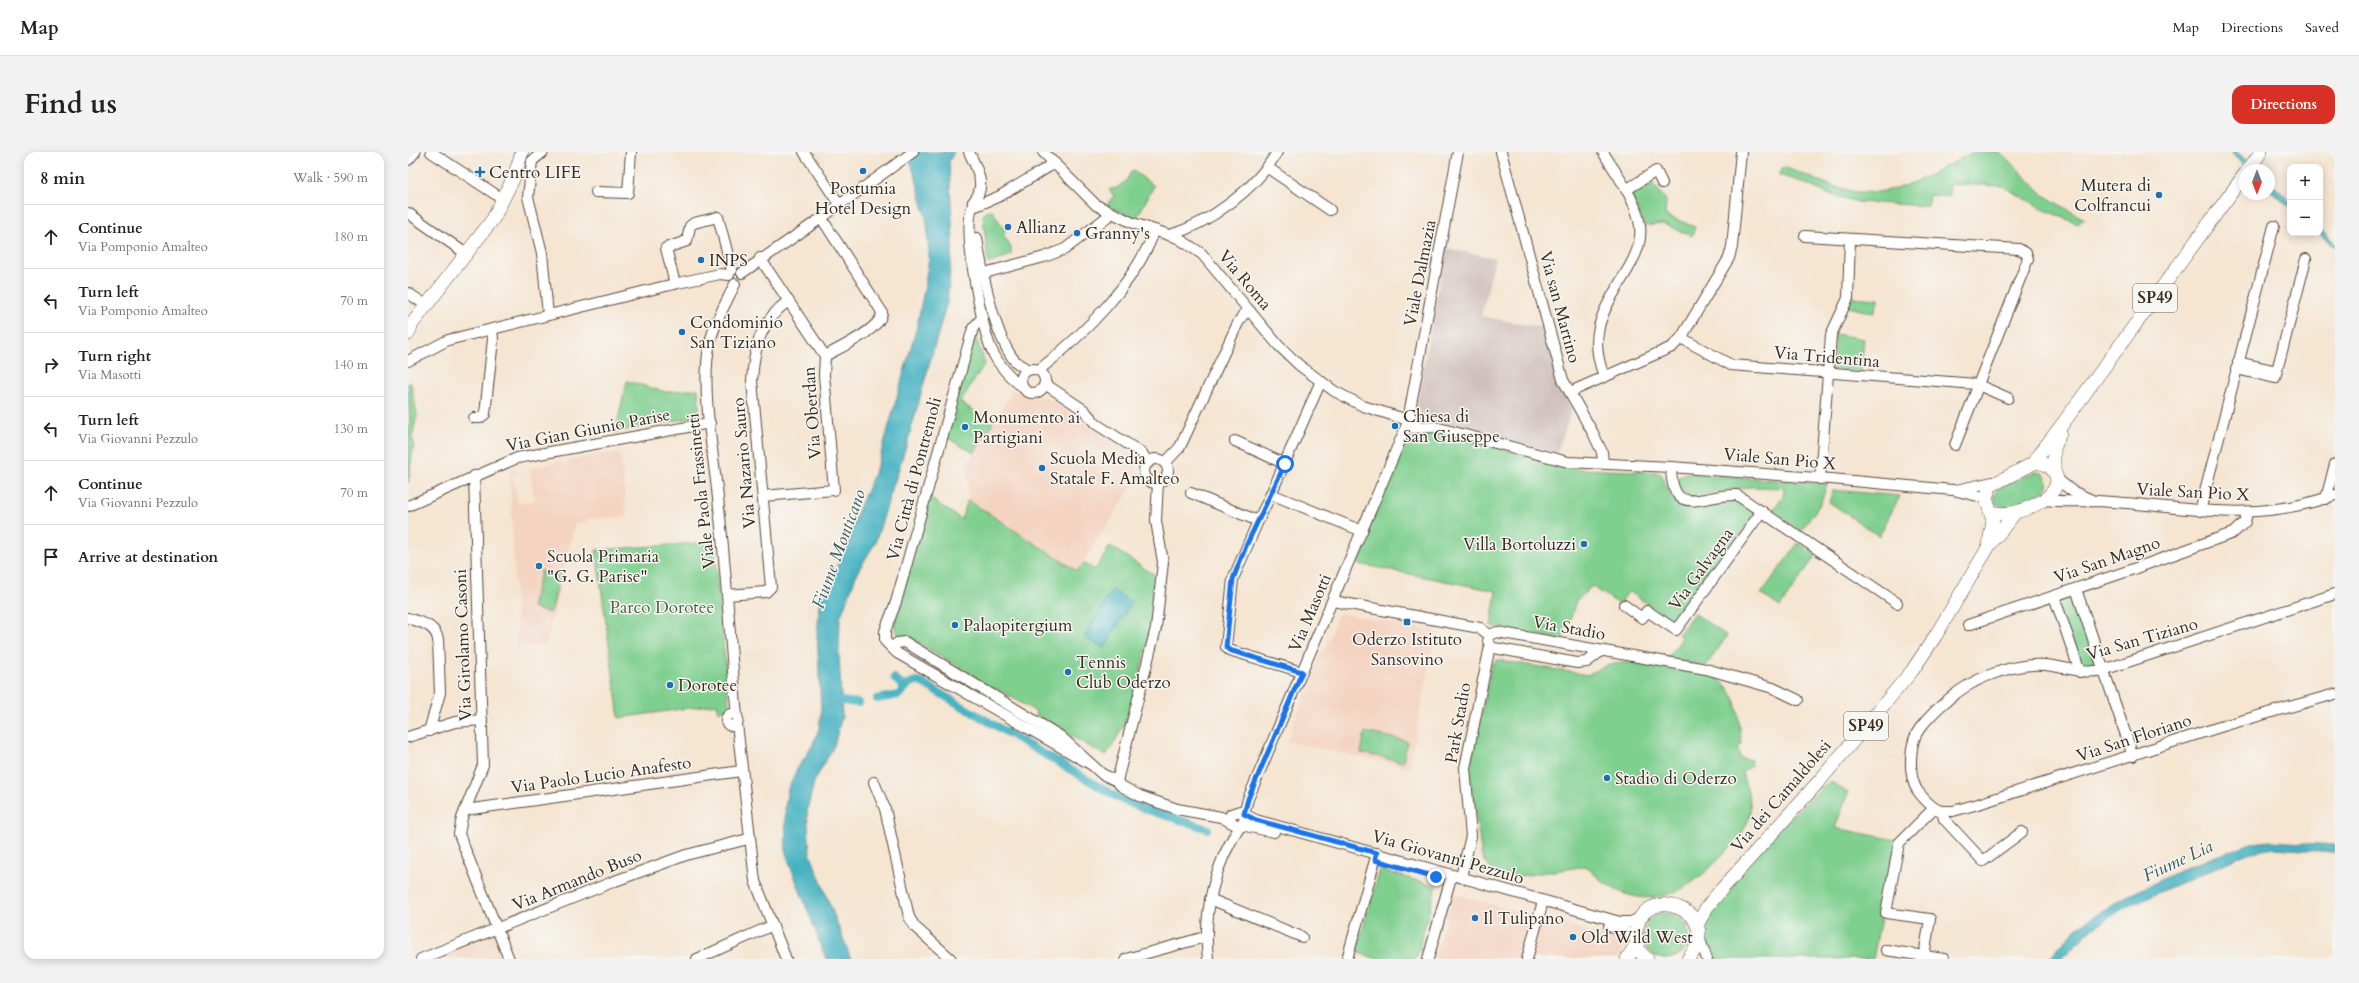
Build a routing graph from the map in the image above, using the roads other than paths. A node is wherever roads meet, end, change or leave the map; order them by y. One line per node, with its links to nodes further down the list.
1 (416, 152): 17 (street)
2 (431, 152): 25 (street)
3 (511, 152): 25 (main road)
4 (522, 152): 39 (main road)
5 (543, 152): 49 (street)
6 (631, 152): 24 (street)
7 (804, 152): 27 (street)
8 (913, 152): 27 (street)
9 (969, 152): 26 (street)
10 (1043, 152): 18 (street, Via Roma)
11 (1277, 152): 20 (street)
12 (1458, 152): 69 (street, Viale Dalmazia)
13 (1501, 152): 66 (street, Via san Martino)
14 (1603, 152): 23 (street)
15 (1741, 152): 53 (street)
16 (2261, 152): 19 (main road)
17 (408, 160)
18 (1055, 163): 26 (street); 30 (street, Via Roma)
19 (2252, 164)
20 (1268, 168): 28 (street); 33 (street)
21 (2239, 182): 70 (main road, SP49)
22 (1662, 183): 23 (street)
23 (1626, 190): 61 (street)
24 (596, 192)
25 (498, 196): 39 (main road)
26 (977, 203): 43 (street)
27 (839, 204): 31 (street)
28 (1330, 210)
29 (408, 213): 39 (street)
30 (1111, 214): 34 (street, Via Roma); 43 (street)
31 (822, 219): 40 (street); 55 (street)
32 (2274, 226): 57 (street)
33 (1190, 227): 35 (street); 38 (street)
34 (1155, 230): 35 (street, Via Roma); 59 (street)
35 (1170, 235): 38 (street, Via Roma)
36 (1805, 236): 37 (street)
37 (1850, 239): 60 (street); 64 (street)
38 (1185, 242): 48 (street, Via Roma)
39 (466, 253): 47 (main road)
40 (760, 258): 42 (street); 46 (street, Via Oberdan)
41 (2306, 259): 57 (street)
42 (734, 272): 44 (street); 44 (street); 71 (street, Viale Paola Frassinetti)
43 (979, 278): 50 (street); 58 (street)
44 (675, 284): 49 (street)
45 (408, 293): 47 (street)
46 (788, 301): 55 (street, Via Oberdan); 89 (street, Via Nazario Sauro)
47 (426, 306): 51 (main road)
48 (1250, 311): 62 (street, Via Roma); 76 (street)
49 (548, 315): 52 (street)
50 (981, 319): 65 (street); 115 (street, Via Città di Pontremoli)
51 (409, 328)
52 (492, 329): 54 (street); 68 (street)
53 (1681, 338): 60 (street, Via Tridentina); 61 (street)
54 (413, 354): 56 (street)
55 (825, 356): 89 (street, Via Oberdan)
56 (408, 361)
57 (2237, 365): 97 (street)
58 (1028, 370): 59 (street); 65 (street)
59 (1039, 370): 63 (street)
60 (1828, 373): 64 (street, Via Tridentina); 83 (street)
61 (1604, 376): 66 (street)
62 (1321, 381): 69 (street, Via Roma); 77 (street)
63 (1045, 384): 65 (street); 75 (street)
64 (1976, 384): 67 (street, Via Tridentina); 73 (street)
65 (1022, 386)
66 (1570, 392): 78 (street, Via san Martino)
67 (2008, 398)
68 (474, 418)
69 (1413, 422): 78 (street, Via Roma); 101 (street, Via Masotti)
70 (2064, 422): 74 (main road, SP49); 81 (main road, SP49)
71 (710, 423): 82 (street, Via Gian Giunio Parise); 105 (street, Viale Paola Frassinetti)
72 (1235, 441): 77 (street)
73 (1955, 445)
74 (2033, 462): 81 (main road); 85 (main road, SP49)
75 (1148, 463): 76 (street); 84 (street)
76 (1165, 463): 84 (street)
77 (1285, 464): 88 (street)
78 (1603, 464): 80 (street, Viale San Pio X)
79 (2335, 464): 90 (street)
80 (1670, 467): 83 (street, Viale San Pio X); 95 (street)
81 (2056, 475): 92 (main road, SP49); 93 (street, Viale San Pio X)
82 (474, 476): 94 (street, Via Gian Giunio Parise); 125 (street, Via Girolamo Casoni)
83 (1820, 478): 86 (street, Viale San Pio X)
84 (1158, 482): 131 (street)
85 (1993, 482): 86 (street, Viale San Pio X); 91 (main road)
86 (1953, 490): 91 (street, Viale San Pio X)
87 (1191, 493): 100 (street)
88 (1271, 494): 100 (street); 101 (street)
89 (763, 496): 105 (street, Via Nazario Sauro)
90 (2331, 497): 98 (street, Viale San Pio X)
91 (1986, 498): 96 (main road, SP49)
92 (2044, 500): 93 (street, Viale San Pio X); 99 (main road, SP49)
93 (2096, 501): 97 (street, Viale San Pio X)
94 (408, 506)
95 (1762, 511): 108 (street); 109 (street, Via Galvagna)
96 (1991, 511): 99 (main road, SP49); 102 (main road, Via dei Camaldolesi / SP49)
97 (2200, 511): 98 (street, Viale San Pio X)
98 (2247, 513): 103 (street, Via San Magno)
99 (2014, 514): 102 (main road, Via dei Camaldolesi / SP49)
100 (1258, 521): 119 (street)
101 (1362, 531): 107 (street, Via Masotti)
102 (1989, 546): 141 (main road, Via dei Camaldolesi / SP49)
103 (2076, 589): 106 (street, Via San Magno); 118 (street)
104 (2335, 594): 118 (street, Via San Tiziano)
105 (727, 595): 130 (street, Viale Paola Frassinetti)
106 (2054, 596): 111 (street, Via San Magno); 120 (street)
107 (1333, 601): 112 (street, Via Stadio); 119 (street, Via Masotti)
108 (1897, 603)
109 (1624, 605)
110 (408, 618): 126 (street)
111 (1968, 625)
112 (1493, 634): 113 (street, Park Stadio); 114 (street, Via Stadio)
113 (1490, 646): 117 (street); 139 (street, Park Stadio)
114 (1578, 646): 116 (street, Via Stadio); 117 (street)
115 (893, 647): 121 (street, Via Città di Pontremoli); 124 (street, Via Città di Pontremoli)
116 (1601, 651): 117 (street); 123 (street, Via Stadio)
117 (1574, 662)
118 (2104, 670): 120 (street, Via San Tiziano); 129 (street)
119 (1302, 672): 135 (street, Via Masotti)
120 (2080, 672): 134 (street, Via San Tiziano)
121 (995, 693): 124 (street); 128 (street, Via Città di Pontremoli)
122 (2335, 694): 129 (street, Via San Floriano)
123 (1798, 700)
124 (987, 705): 128 (street, Via Città di Pontremoli)
125 (482, 720): 126 (street); 133 (street, Via Girolamo Casoni)
126 (430, 731): 127 (street)
127 (408, 737)
128 (1053, 738): 131 (street, Via Città di Pontremoli)
129 (2133, 756): 134 (street, Via San Floriano)
130 (741, 771): 133 (street, Via Paolo Lucio Anafesto); 137 (street, Viale Paola Frassinetti)
131 (1117, 781): 135 (street, Via Città di Pontremoli)
132 (874, 782): 159 (street)
133 (465, 810): 147 (street, Via Girolamo Casoni)
134 (1938, 810): 136 (street, Via San Tiziano); 153 (street)
135 (1236, 818): 138 (street, Via Giovanni Pezzulo); 142 (street, Via Masotti)
136 (2022, 832)
137 (748, 839): 146 (street, Viale Paola Frassinetti); 147 (street, Via Armando Buso)
138 (1376, 857): 139 (street, Via Giovanni Pezzulo); 140 (street, Via Giovanni Pezzulo); 162 (street)
139 (1461, 877): 143 (street, Via Giovanni Pezzulo)
140 (1450, 881): 143 (street, Via Giovanni Pezzulo); 163 (street)
141 (1721, 890): 144 (main road, Via dei Camaldolesi / SP49); 148 (main road, Via dei Camaldolesi / SP49)
142 (1210, 899): 149 (street, Via Masotti); 150 (street)
143 (1542, 904): 145 (street, Via Giovanni Pezzulo); 151 (street, Via Giovanni Pezzulo); 164 (street)
144 (1683, 908): 145 (main road, SP49); 148 (main road)
145 (1644, 916): 151 (main road)
146 (773, 925): 157 (street); 158 (street, Viale Paola Frassinetti)
147 (497, 929): 155 (street, Via Armando Buso); 156 (street, Via Girolamo Casoni)
148 (1698, 931): 167 (main road, SP49); 168 (street)
149 (1205, 937): 160 (street); 161 (street, Via Masotti)
150 (1302, 938)
151 (1636, 941): 165 (main road); 166 (main road)
152 (1886, 950): 153 (street)
153 (1924, 956): 154 (street)
154 (1944, 958)
155 (421, 959)
156 (509, 959)
157 (697, 959)
158 (786, 959)
159 (951, 959)
160 (1126, 959)
161 (1208, 959)
162 (1346, 959)
163 (1428, 959)
164 (1527, 959)
165 (1628, 959)
166 (1646, 959)
167 (1688, 959)
168 (1707, 959)

